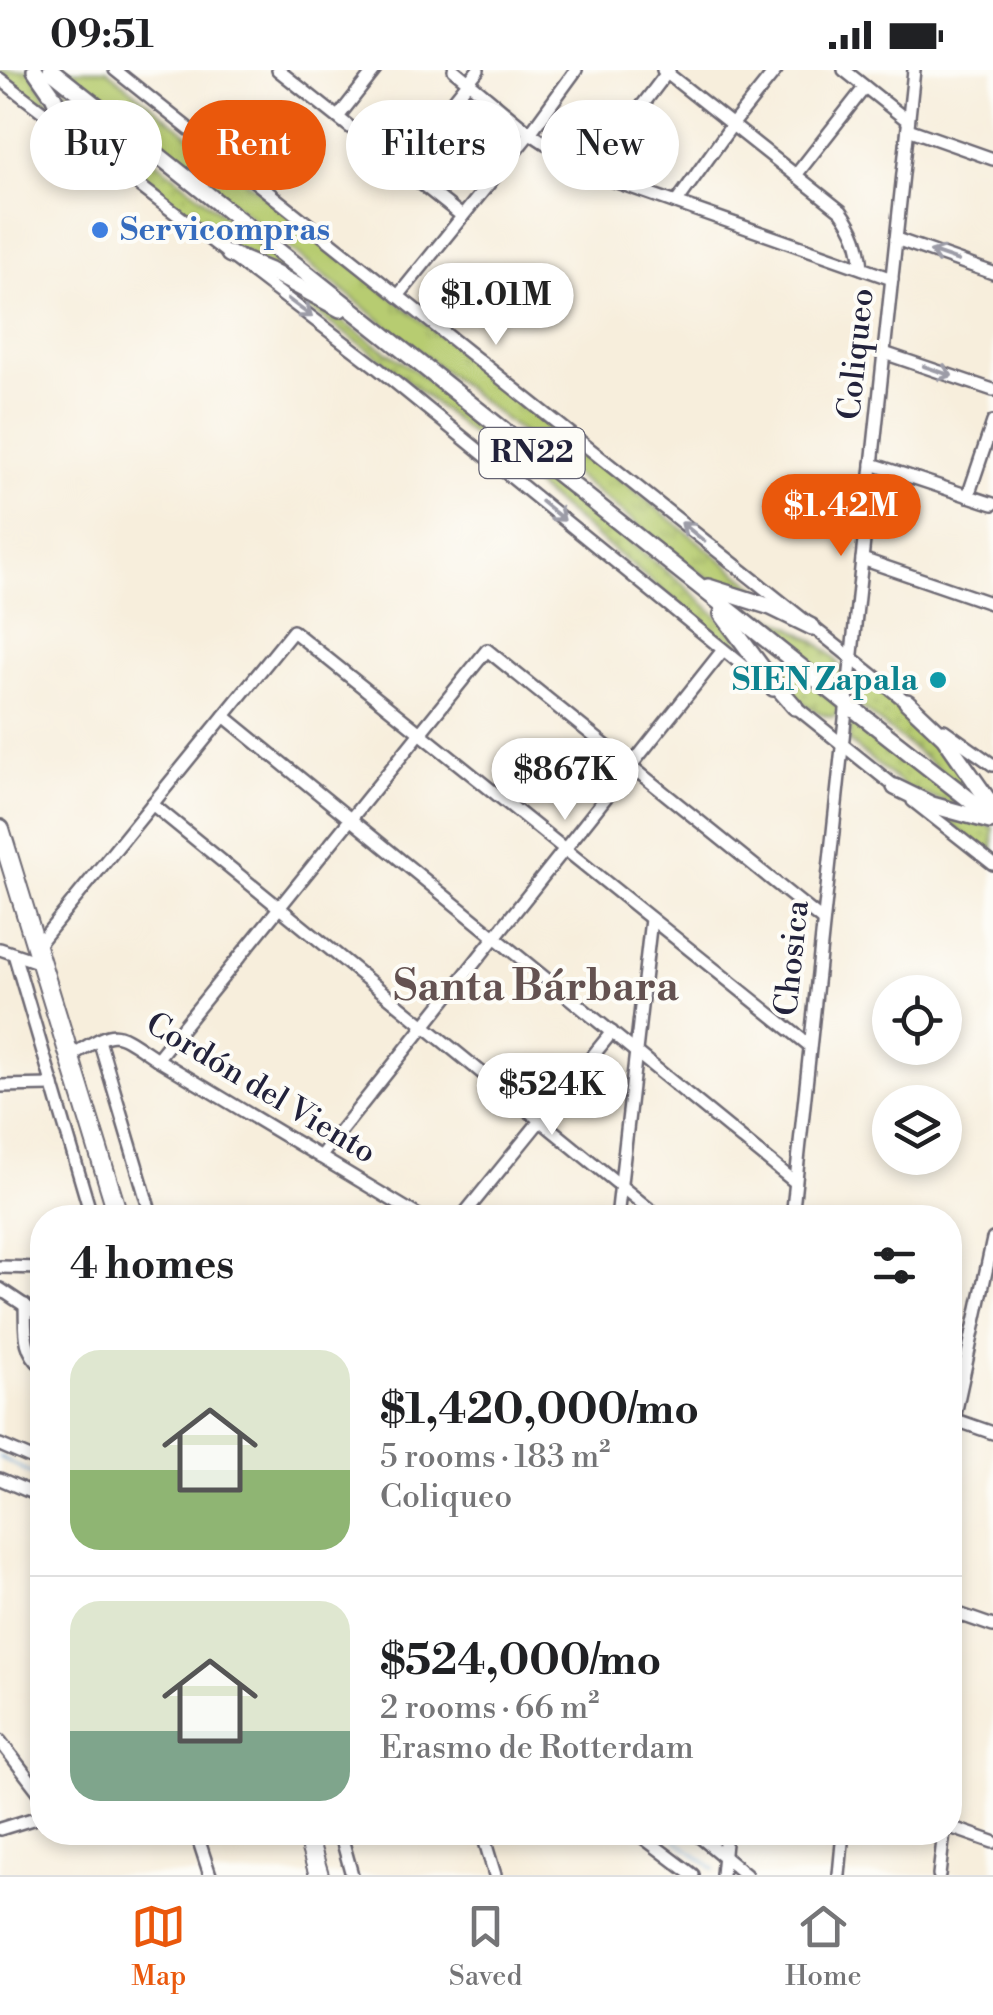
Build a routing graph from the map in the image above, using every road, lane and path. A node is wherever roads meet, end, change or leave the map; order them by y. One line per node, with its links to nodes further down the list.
1 (35, 70): 16 (main road)
2 (51, 70): 39 (main road, RN22)
3 (115, 70): 38 (street)
4 (278, 70): 20 (street)
5 (375, 70): 20 (street)
6 (454, 70): 14 (street)
7 (478, 70): 14 (street)
8 (576, 70): 24 (street)
9 (776, 70): 22 (street)
10 (844, 70): 15 (street)
11 (914, 70): 23 (street, Coliqueo)
12 (667, 71): 18 (street); 22 (street)
13 (0, 79): 19 (street)
14 (469, 82): 17 (street); 24 (street)
15 (865, 87): 23 (street); 27 (street)
16 (55, 100)
17 (454, 100)
18 (645, 100)
19 (30, 102)
20 (338, 117): 21 (street)
21 (346, 123)
22 (732, 125): 27 (street); 31 (street)
23 (908, 125): 26 (street); 33 (street, Coliqueo)
24 (530, 133): 25 (street); 32 (street)
25 (541, 140)
26 (993, 160)
27 (796, 175): 35 (street)
28 (146, 190): 34 (street)
29 (429, 190): 32 (street)
30 (639, 190): 31 (street)
31 (676, 203): 35 (street)
32 (462, 216): 38 (street)
33 (896, 239): 36 (street, one-way to 33); 37 (street, Coliqueo)
34 (229, 254): 39 (main road); 50 (street, one-way to 50)
35 (862, 268): 37 (street)
36 (993, 273)
37 (892, 279): 40 (street, Coliqueo)
38 (398, 296): 49 (street, one-way to 38)
39 (383, 334): 47 (main road, RN22)
40 (884, 353): 41 (street, one-way to 41); 43 (street, Coliqueo)
41 (993, 390)
42 (993, 422): 44 (street)
43 (872, 464): 44 (street); 46 (street, Coliqueo)
44 (968, 496): 45 (street)
45 (993, 504)
46 (862, 559): 48 (street); 51 (street, Coliqueo)
47 (687, 577): 49 (main road); 53 (main road, RN22); 54 (main road)
48 (993, 604)
49 (812, 626): 51 (street)
50 (723, 650): 54 (street); 59 (street)
51 (851, 659): 52 (street); 53 (street, Coliqueo)
52 (907, 702): 58 (street); 62 (main road)
53 (846, 704): 57 (street, Chosica); 64 (main road, RN22)
54 (795, 707): 57 (street)
55 (224, 716): 56 (street); 61 (street); 63 (street)
56 (420, 733): 59 (street); 63 (street); 66 (street)
57 (842, 743): 60 (street); 70 (street, Chosica)
58 (993, 765)
59 (631, 766): 66 (street); 70 (street)
60 (896, 787): 64 (main road); 67 (street)
61 (152, 804): 68 (street); 74 (street)
62 (993, 807)
63 (350, 820): 68 (street); 71 (street)
64 (993, 820)
65 (0, 829): 74 (highway)
66 (565, 849): 69 (street); 71 (street)
67 (993, 864)
68 (279, 908): 75 (street); 81 (street)
69 (651, 919): 78 (street); 79 (street)
70 (823, 920): 78 (street, Chosica)
71 (495, 937): 75 (street); 76 (street)
72 (0, 949): 73 (street)
73 (14, 954): 74 (street); 82 (street)
74 (39, 955): 80 (highway)
75 (424, 1026): 84 (street); 85 (street)
76 (612, 1032): 79 (street); 84 (street)
77 (99, 1040): 80 (street, Cordón del Viento); 81 (street, Cordón del Viento); 90 (street)
78 (810, 1046): 86 (street, Chosica)
79 (636, 1052): 86 (street); 87 (street)
80 (70, 1056): 89 (highway)
81 (156, 1059): 85 (street, Cordón del Viento)
82 (53, 1085): 83 (street); 88 (street)
83 (0, 1086)
84 (540, 1120): 87 (street); 92 (street)
85 (320, 1157): 91 (street, Cordón del Viento)
86 (796, 1182): 95 (street, Chosica)
87 (620, 1186): 93 (street); 94 (street)
88 (88, 1205)
89 (115, 1205)
90 (148, 1205)
91 (400, 1205)
92 (471, 1205)
93 (618, 1205)
94 (644, 1205)
95 (793, 1205)
96 (993, 1239): 103 (street)
97 (0, 1267): 98 (street)
98 (30, 1268)
99 (0, 1289): 100 (street)
100 (25, 1305): 101 (street); 102 (street)
101 (30, 1309)
102 (30, 1353)
103 (962, 1374)
104 (962, 1422): 105 (street)
105 (993, 1433)
106 (0, 1445): 107 (street)
107 (30, 1459)
108 (0, 1479): 109 (street)
109 (30, 1492)
110 (962, 1615): 111 (street)
111 (993, 1626)
112 (0, 1741): 113 (street)
113 (30, 1780)
114 (30, 1820): 115 (street)
115 (0, 1829)
116 (962, 1831): 117 (street)
117 (993, 1842)
118 (200, 1845): 128 (street)
119 (310, 1845): 129 (highway)
120 (344, 1845): 130 (street)
121 (486, 1845): 131 (street)
122 (654, 1845): 132 (street)
123 (712, 1845): 127 (street)
124 (725, 1845): 127 (street)
125 (842, 1845): 135 (street)
126 (943, 1845): 136 (street)
127 (724, 1854): 133 (street); 134 (street)
128 (210, 1875)
129 (319, 1875)
130 (352, 1875)
131 (496, 1875)
132 (694, 1875)
133 (722, 1875)
134 (746, 1875)
135 (840, 1875)
136 (940, 1875)

